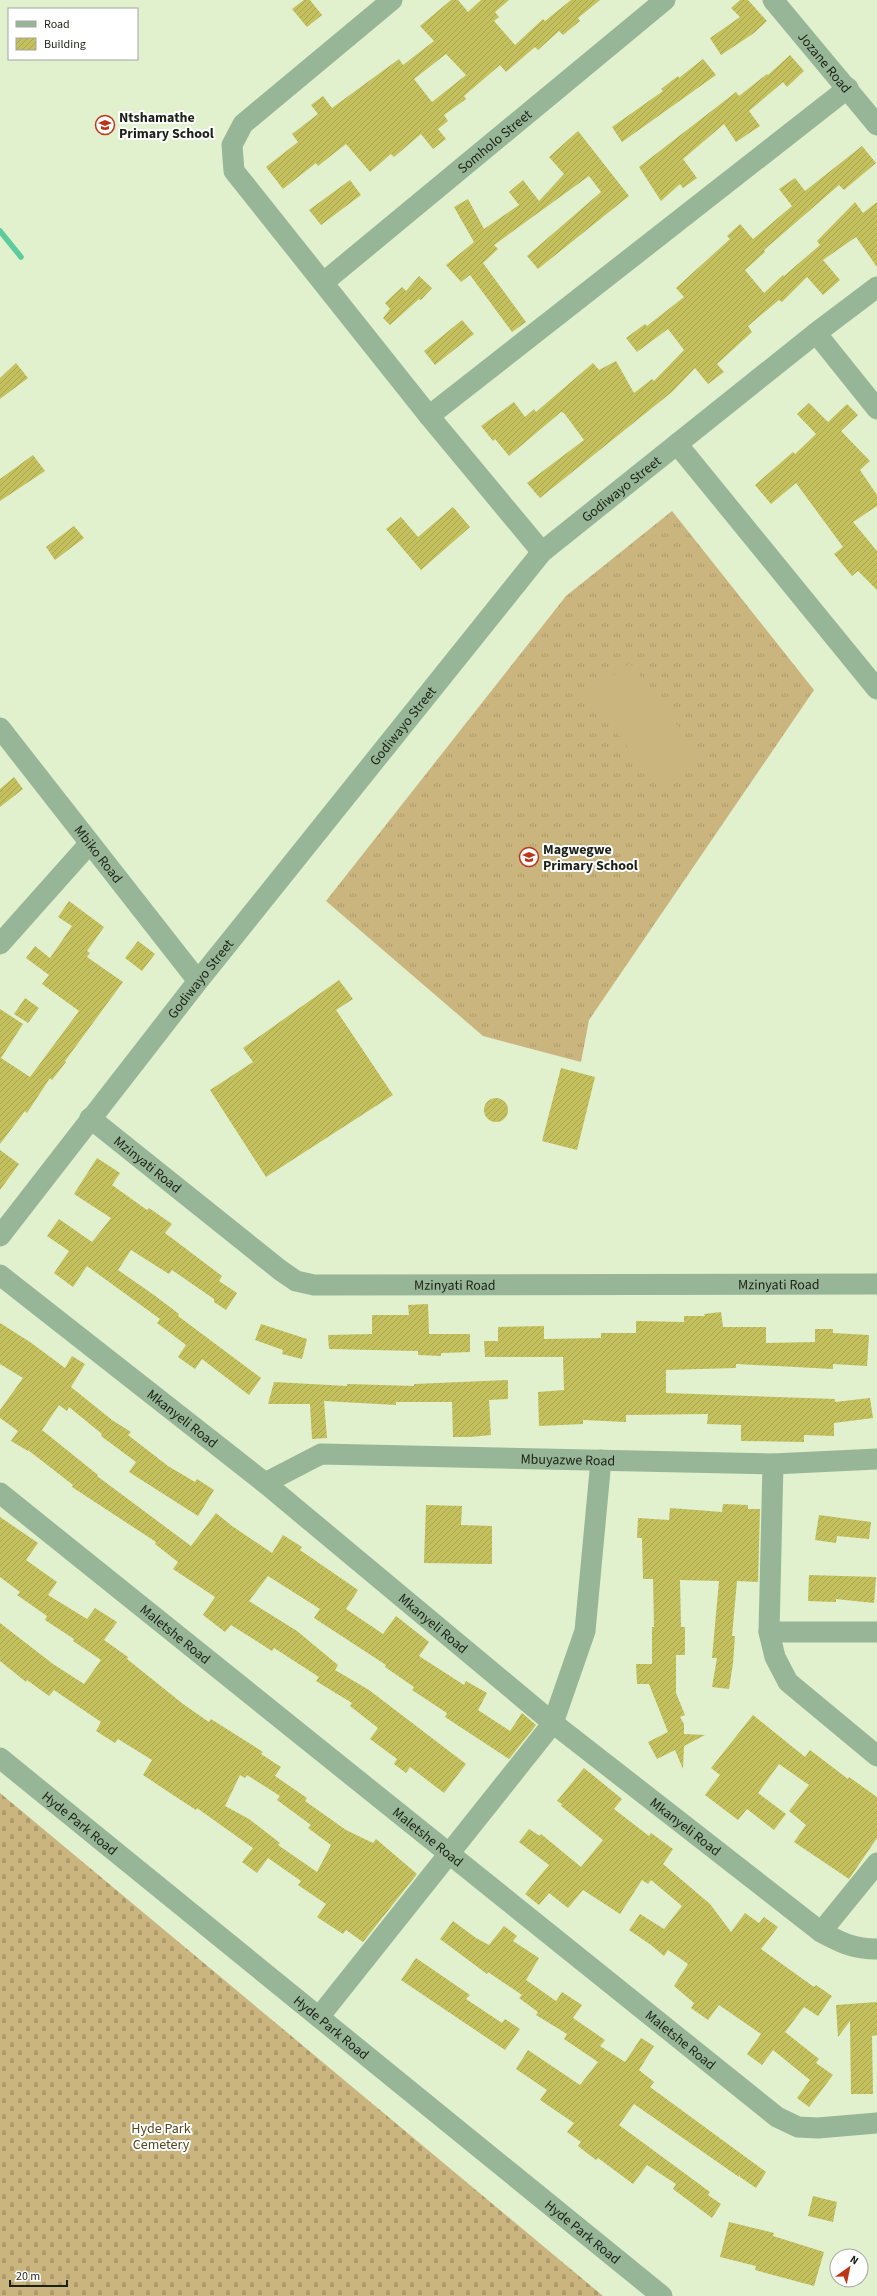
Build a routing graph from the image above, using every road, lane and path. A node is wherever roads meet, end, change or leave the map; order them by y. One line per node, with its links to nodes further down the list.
1 (392, 0): 6 (street)
2 (665, 0): 6 (street, Somholo Street)
3 (773, 0): 4 (street, Jozane Road)
4 (848, 88): 5 (street, Jozane Road); 10 (street)
5 (877, 124)
6 (324, 282): 10 (street)
7 (877, 287): 8 (street, Godiwayo Street)
8 (816, 333): 9 (street); 11 (street, Godiwayo Street)
9 (877, 409)
10 (429, 416): 12 (street)
11 (677, 444): 12 (street, Godiwayo Street); 13 (street)
12 (542, 552): 17 (street, Godiwayo Street)
13 (877, 689)
14 (0, 728): 15 (street, Mbiko Road)
15 (90, 843): 16 (street); 17 (street, Mbiko Road)
16 (0, 944)
17 (198, 981): 18 (street, Godiwayo Street)
18 (90, 1118): 19 (street, Godiwayo Street); 21 (street, Mzinyati Road)
19 (0, 1236)
20 (0, 1275): 25 (street, Mkanyeli Road)
21 (877, 1284)
22 (877, 1459): 24 (street, Mbuyazwe Road)
23 (601, 1460): 24 (street, Mbuyazwe Road); 25 (street, Mbuyazwe Road); 29 (street)
24 (773, 1464): 27 (street)
25 (265, 1483): 29 (street, Mkanyeli Road)
26 (0, 1493): 32 (street, Maletshe Road)
27 (769, 1632): 28 (street); 30 (street)
28 (877, 1632)
29 (553, 1723): 32 (street); 34 (street, Mkanyeli Road)
30 (877, 1756)
31 (0, 1758): 36 (street, Hyde Park Road)
32 (449, 1856): 36 (street); 37 (street, Maletshe Road)
33 (877, 1863): 34 (street)
34 (821, 1932): 35 (street, Mkanyeli Road)
35 (877, 1949)
36 (319, 2017): 38 (street, Hyde Park Road)
37 (877, 2123)
38 (662, 2296)

